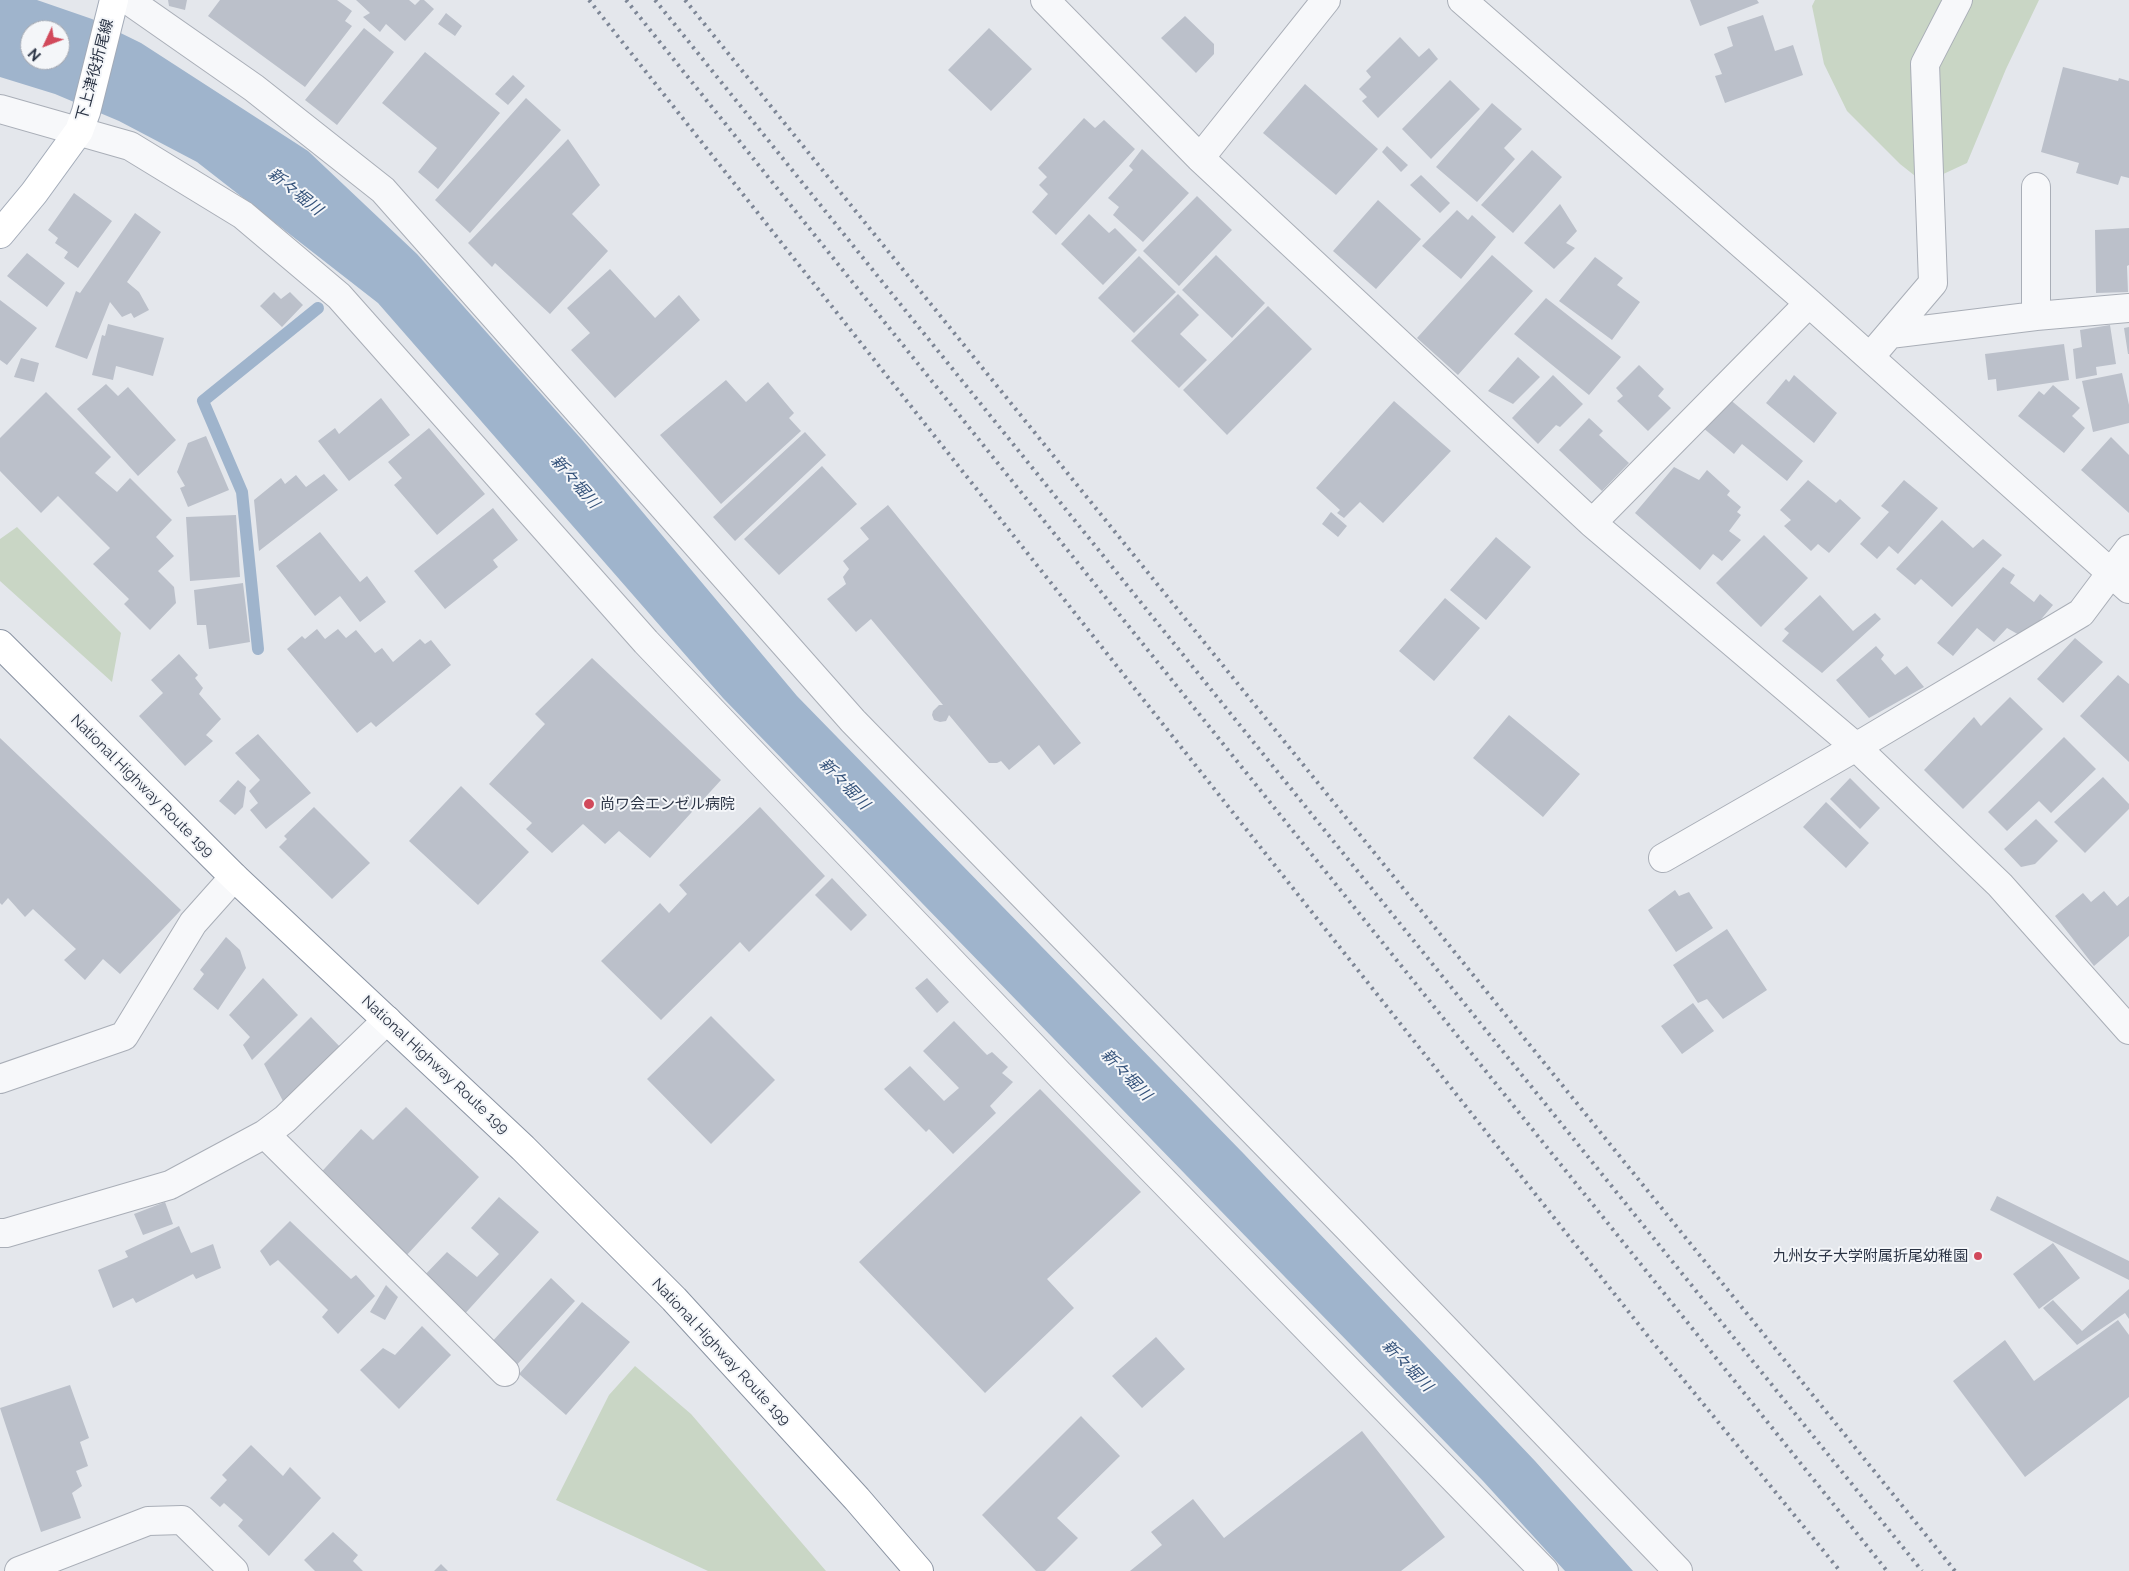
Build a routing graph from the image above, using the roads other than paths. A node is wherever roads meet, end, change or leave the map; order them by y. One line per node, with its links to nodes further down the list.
1 (114, 0): 8 (main road, 下上津役折尾線)
2 (128, 0): 36 (street)
3 (1045, 0): 9 (street)
4 (1326, 0): 9 (street)
5 (1462, 0): 12 (street)
6 (1958, 0): 15 (street)
7 (0, 109): 8 (street)
8 (82, 122): 11 (main road, 下上津役折尾線); 35 (street)
9 (1200, 158): 17 (street)
10 (2036, 187): 14 (street)
11 (0, 234)
12 (1809, 303): 16 (street); 17 (street)
13 (2129, 308): 14 (street)
14 (2036, 316): 15 (street)
15 (1890, 334): 16 (street)
16 (1870, 357): 19 (street)
17 (1592, 522): 21 (street)
18 (2129, 549): 19 (street)
19 (2120, 581): 21 (street)
20 (0, 644): 23 (main road, National Highway Route 199)
21 (1856, 747): 22 (street); 25 (street)
22 (1663, 858)
23 (234, 877): 24 (main road, National Highway Route 199); 26 (street)
24 (387, 1020): 27 (street); 30 (main road, National Highway Route 199)
25 (2129, 1030)
26 (0, 1079)
27 (265, 1134): 28 (street); 29 (street)
28 (0, 1233)
29 (506, 1372)
30 (857, 1499): 33 (main road, National Highway Route 199); 34 (main road, National Highway Route 199)
31 (19, 1571): 32 (street)
32 (234, 1571)
33 (920, 1571)
34 (937, 1571)
35 (1544, 1571)
36 (1678, 1571)

